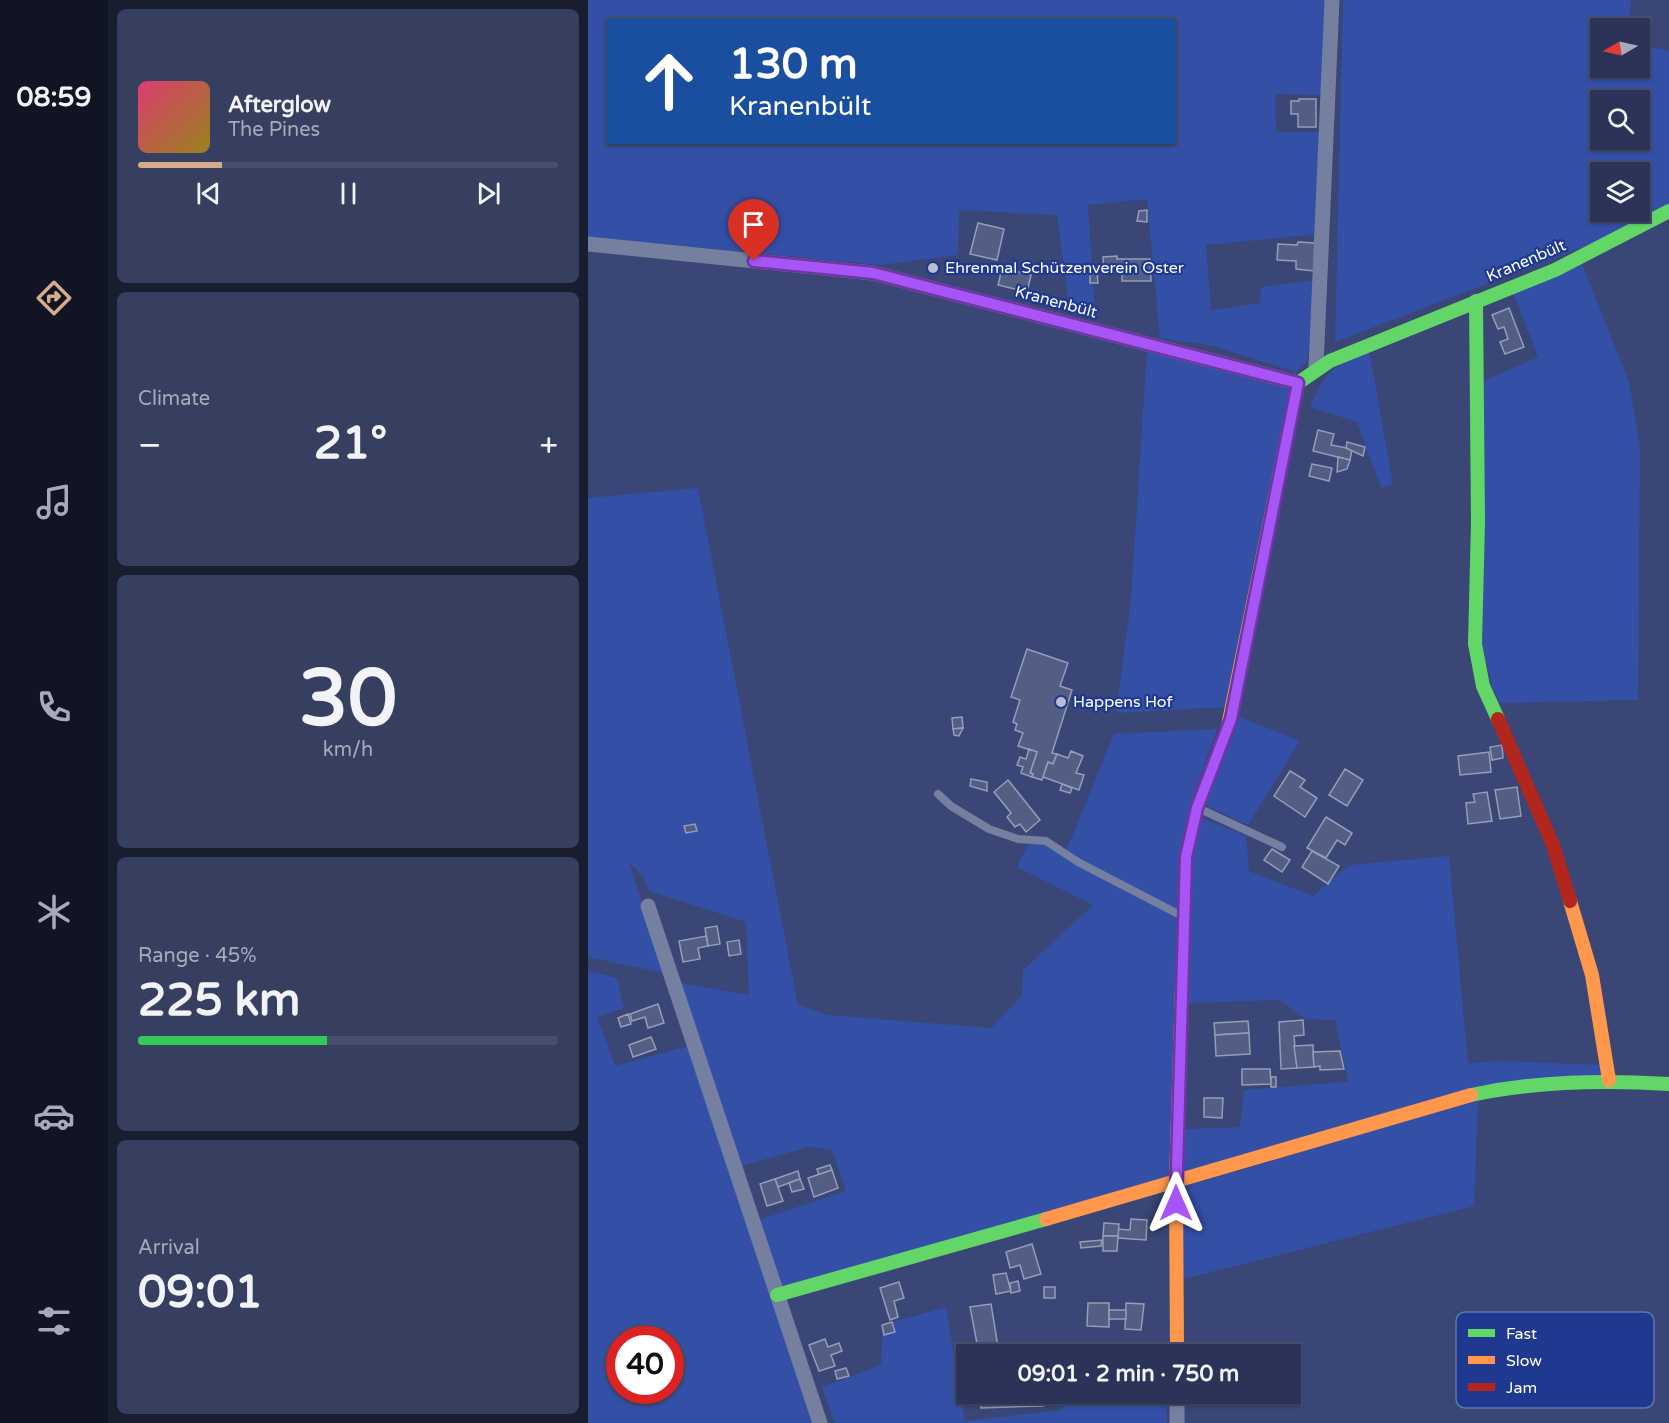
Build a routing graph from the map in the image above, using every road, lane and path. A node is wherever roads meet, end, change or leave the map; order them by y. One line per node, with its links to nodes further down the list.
1 (1332, 0): 5 (street)
2 (1669, 212): 4 (street, Kranenbült)
3 (588, 244): 6 (street, Kranenbült)
4 (1476, 301): 5 (street, Kranenbült); 12 (street)
5 (1316, 367): 6 (street, Kranenbült)
6 (1298, 383): 8 (street)
7 (938, 794): 11 (lane)
8 (1197, 808): 9 (lane); 11 (street)
9 (1282, 847)
10 (648, 906): 15 (street)
11 (1184, 917): 14 (street)
12 (1609, 1080): 13 (street); 14 (street)
13 (1669, 1084)
14 (1176, 1182): 15 (street); 16 (street)
15 (777, 1295): 18 (street)
16 (1177, 1344)
17 (1177, 1404): 19 (street)
18 (820, 1423)
19 (1177, 1423)

